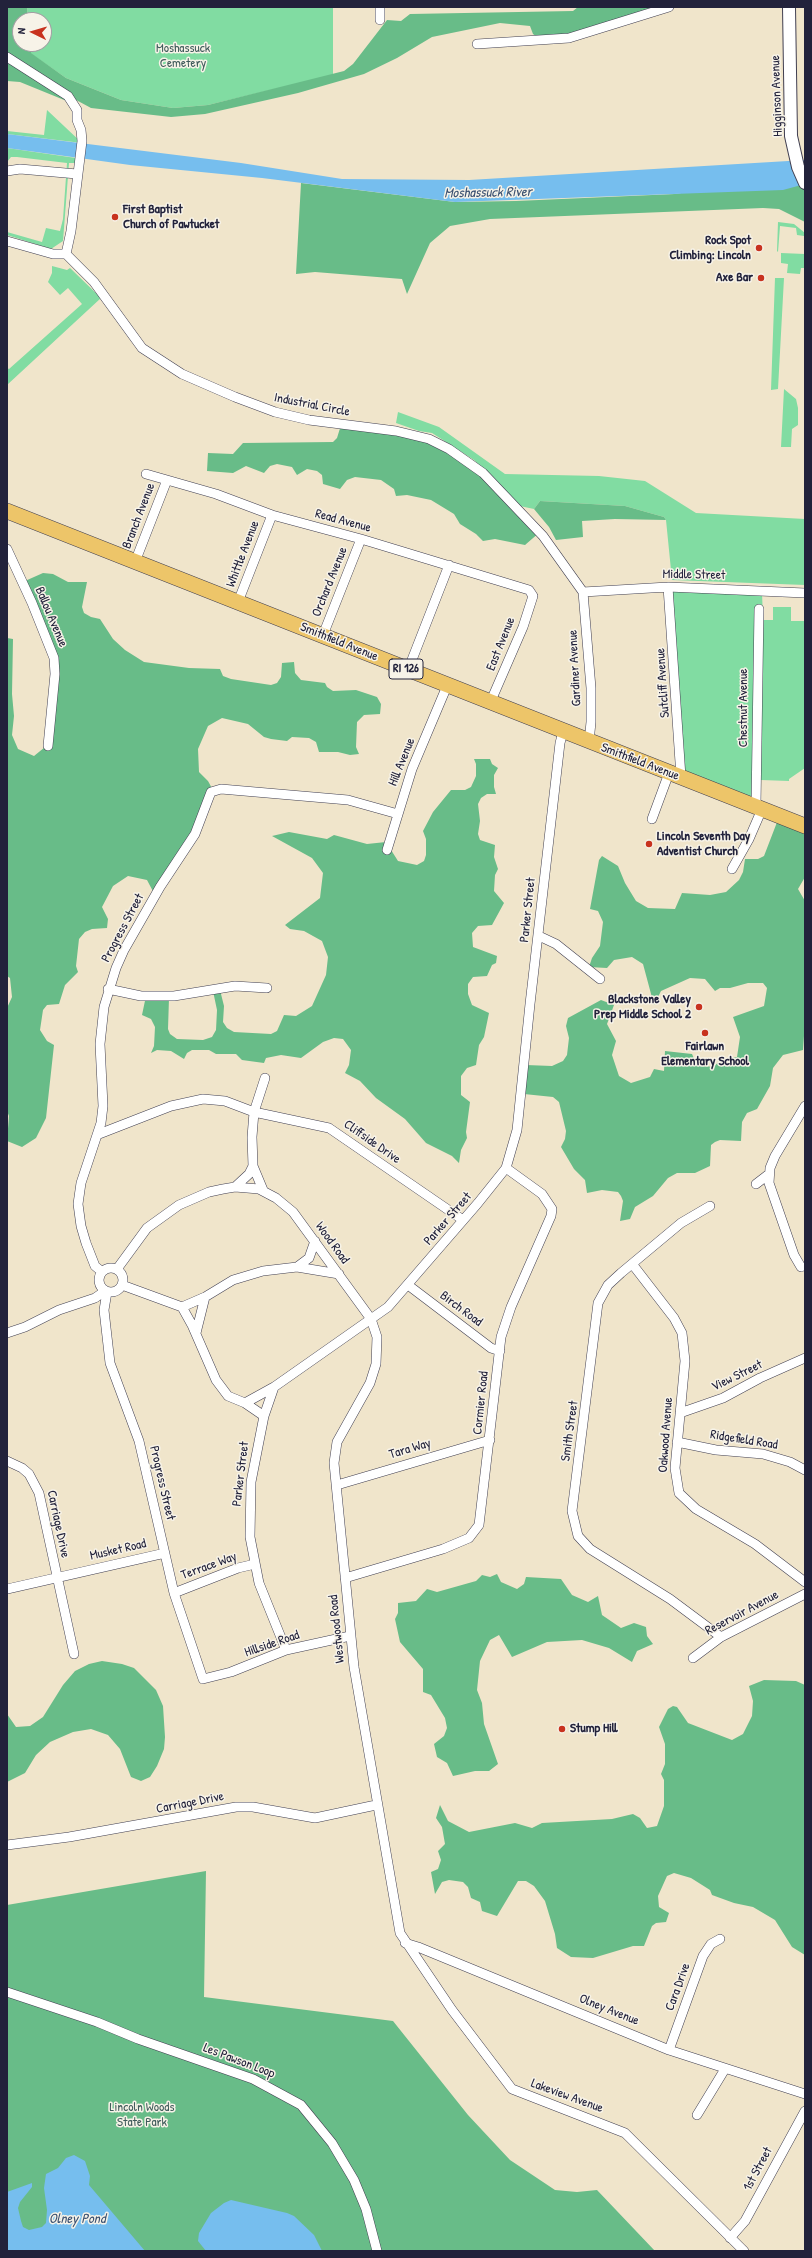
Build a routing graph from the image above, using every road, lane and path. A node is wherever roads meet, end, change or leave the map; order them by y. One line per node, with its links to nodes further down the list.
1 (380, 7): 4 (street)
2 (669, 7): 5 (street)
3 (789, 7): 9 (street, Higginson Avenue)
4 (380, 20)
5 (478, 44)
6 (7, 57): 8 (street)
7 (7, 171): 8 (street)
8 (78, 174): 11 (street)
9 (805, 183)
10 (7, 242): 11 (street)
11 (66, 254): 21 (street, Industrial Circle)
12 (146, 474): 13 (street, Read Avenue)
13 (167, 480): 15 (street, Read Avenue); 18 (street, Branch Avenue)
14 (7, 511): 18 (main road, Smithfield Avenue / RI 126)
15 (272, 515): 16 (street, Read Avenue); 24 (street, Whittle Avenue)
16 (361, 539): 19 (street, Read Avenue); 26 (street, Orchard Avenue)
17 (7, 549): 32 (street, Ballou Avenue)
18 (135, 562): 24 (main road, Smithfield Avenue / RI 126)
19 (448, 565): 23 (street, Read Avenue); 27 (street)
20 (668, 587): 21 (street, Middle Street); 22 (street, Middle Street); 33 (street, Sutcliff Avenue)
21 (583, 592): 31 (street, Gardiner Avenue)
22 (805, 593)
23 (532, 594): 29 (street, East Avenue)
24 (238, 602): 26 (main road, Smithfield Avenue / RI 126)
25 (759, 609): 34 (street, Chestnut Avenue)
26 (323, 635): 27 (main road, Smithfield Avenue / RI 126)
27 (408, 670): 28 (main road, Smithfield Avenue / RI 126)
28 (447, 686): 29 (main road, Smithfield Avenue / RI 126); 35 (street, Hill Avenue)
29 (490, 702): 30 (main road, Smithfield Avenue / RI 126)
30 (563, 732): 31 (main road, Smithfield Avenue / RI 126); 40 (street, Parker Street)
31 (589, 742): 33 (main road, Smithfield Avenue / RI 126)
32 (48, 746)
33 (675, 775): 34 (main road, Smithfield Avenue / RI 126); 36 (street)
34 (759, 807): 37 (main road, Smithfield Avenue / RI 126); 39 (street)
35 (398, 814): 38 (street, Hill Avenue); 43 (street, Progress Street)
36 (652, 819)
37 (804, 825)
38 (387, 850)
39 (732, 869)
40 (539, 936): 41 (street); 49 (street, Parker Street)
41 (600, 979)
42 (267, 988): 43 (street)
43 (108, 989): 47 (street, Progress Street)
44 (265, 1078): 46 (street)
45 (805, 1106): 50 (street)
46 (254, 1112): 47 (street, Cliffside Drive); 48 (street); 55 (street, Cliffside Drive)
47 (99, 1134): 61 (street, Progress Street)
48 (253, 1166): 52 (street); 53 (street)
49 (506, 1168): 55 (street, Parker Street); 71 (street, Cormier Road)
50 (769, 1174): 51 (street); 59 (street)
51 (756, 1184)
52 (236, 1187): 53 (street, Wood Road); 60 (street, Wood Road)
53 (263, 1190): 56 (street, Wood Road)
54 (710, 1206): 57 (street, Smith Street)
55 (463, 1220): 64 (street, Parker Street)
56 (315, 1241): 58 (street); 62 (street, Wood Road)
57 (633, 1265): 75 (street, Oakwood Avenue); 91 (street, Smith Street)
58 (297, 1267): 62 (street); 66 (street)
59 (801, 1267)
60 (117, 1269): 61 (street); 63 (street)
61 (101, 1271): 65 (street)
62 (339, 1274): 68 (street, Wood Road)
63 (122, 1284): 65 (street); 67 (street)
64 (408, 1285): 68 (street, Parker Street); 71 (street, Birch Road)
65 (106, 1292): 69 (street); 82 (street, Progress Street)
66 (205, 1297): 67 (street); 70 (street)
67 (182, 1307): 70 (street)
68 (371, 1319): 73 (street, Parker Street); 81 (street, Westwood Road)
69 (7, 1333)
70 (196, 1333): 74 (street)
71 (500, 1351): 77 (street, Cormier Road)
72 (804, 1358): 75 (street, View Street)
73 (274, 1387): 74 (street); 76 (street, Parker Street)
74 (245, 1403): 76 (street)
75 (680, 1413): 78 (street, Oakwood Avenue)
76 (264, 1416): 83 (street, Parker Street)
77 (490, 1440): 81 (street, Tara Way); 85 (street, Cormier Road)
78 (677, 1442): 80 (street, Ridgefield Road); 86 (street, Oakwood Avenue)
79 (7, 1461): 84 (street, Carriage Drive)
80 (805, 1470)
81 (337, 1484): 85 (street, Westwood Road)
82 (165, 1553): 84 (street, Musket Road); 88 (street, Progress Street)
83 (255, 1564): 88 (street, Terrace Way); 92 (street, Parker Street)
84 (56, 1578): 87 (street, Musket Road); 93 (street, Carriage Drive)
85 (345, 1578): 90 (street, Westwood Road)
86 (805, 1582)
87 (7, 1589)
88 (174, 1593): 95 (street, Progress Street)
89 (805, 1594): 91 (street, Reservoir Avenue)
90 (350, 1636): 92 (street, Hillside Road); 96 (street, Westwood Road)
91 (721, 1637): 94 (street, Reservoir Avenue)
92 (286, 1650): 95 (street, Hillside Road)
93 (74, 1654)
94 (693, 1658)
95 (203, 1679)
96 (376, 1805): 97 (street, Carriage Drive); 99 (street, Westwood Road)
97 (7, 1845)
98 (720, 1939): 101 (street, Cara Drive)
99 (405, 1943): 101 (street, Olney Avenue); 106 (street, Lakeview Avenue)
100 (7, 1992): 107 (street, Les Pawson Loop)
101 (669, 2050): 102 (street, Olney Avenue)
102 (725, 2069): 103 (street, Olney Avenue); 105 (street)
103 (805, 2094)
104 (805, 2111): 106 (street, 1st Street)
105 (697, 2115)
106 (730, 2238): 108 (street, Lakeview Avenue)
107 (377, 2251)
108 (744, 2251)

